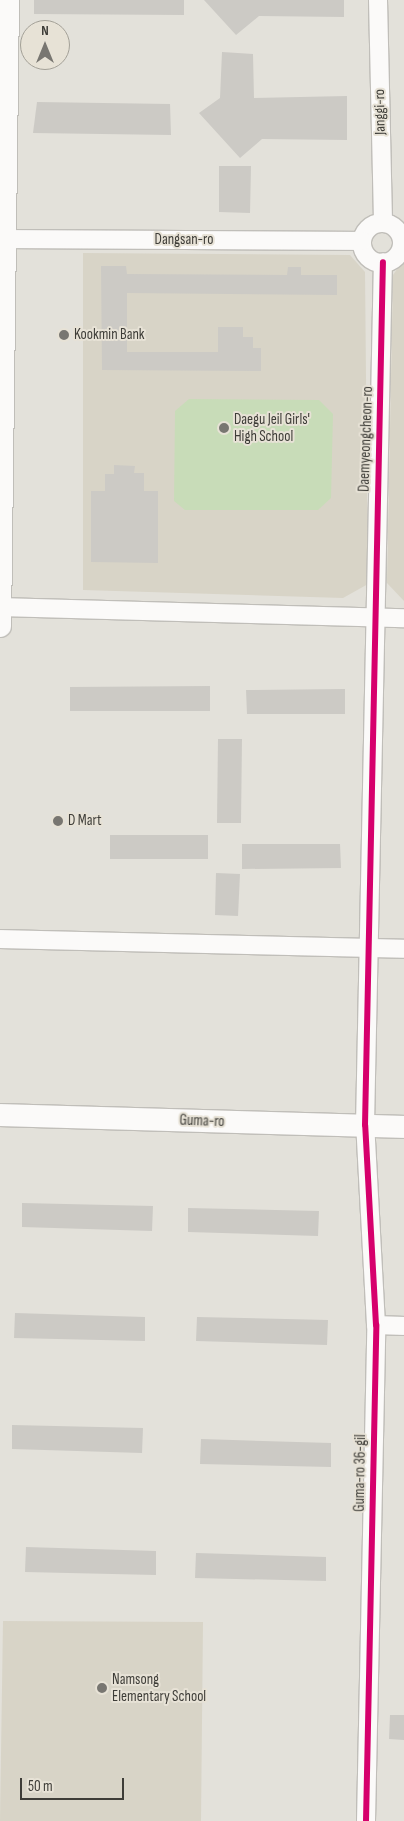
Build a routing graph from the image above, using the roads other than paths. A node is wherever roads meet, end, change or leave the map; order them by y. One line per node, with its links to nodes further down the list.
1 (8, 0): 4 (main road)
2 (378, 0): 3 (street, Janggi-ro)
3 (383, 223): 5 (street); 6 (street)
4 (6, 239): 5 (street, Dangsan-ro); 8 (main road)
5 (362, 241): 7 (street)
6 (403, 241): 7 (street)
7 (383, 262): 10 (street, Daemyeongcheon-ro)
8 (2, 329): 9 (main road)
9 (0, 607): 10 (street); 12 (main road)
10 (374, 617): 11 (street); 14 (street, Daemyeongcheon-ro)
11 (404, 618)
12 (0, 626)
13 (0, 939): 14 (street)
14 (368, 948): 15 (street); 17 (street, Guma-ro 36-gil)
15 (404, 949)
16 (0, 1115): 17 (main road, Guma-ro)
17 (365, 1125): 18 (main road, Guma-ro); 19 (street, Guma-ro 36-gil)
18 (404, 1127)
19 (376, 1326): 20 (street); 21 (street, Guma-ro 36-gil)
20 (404, 1326)
21 (366, 1821)

